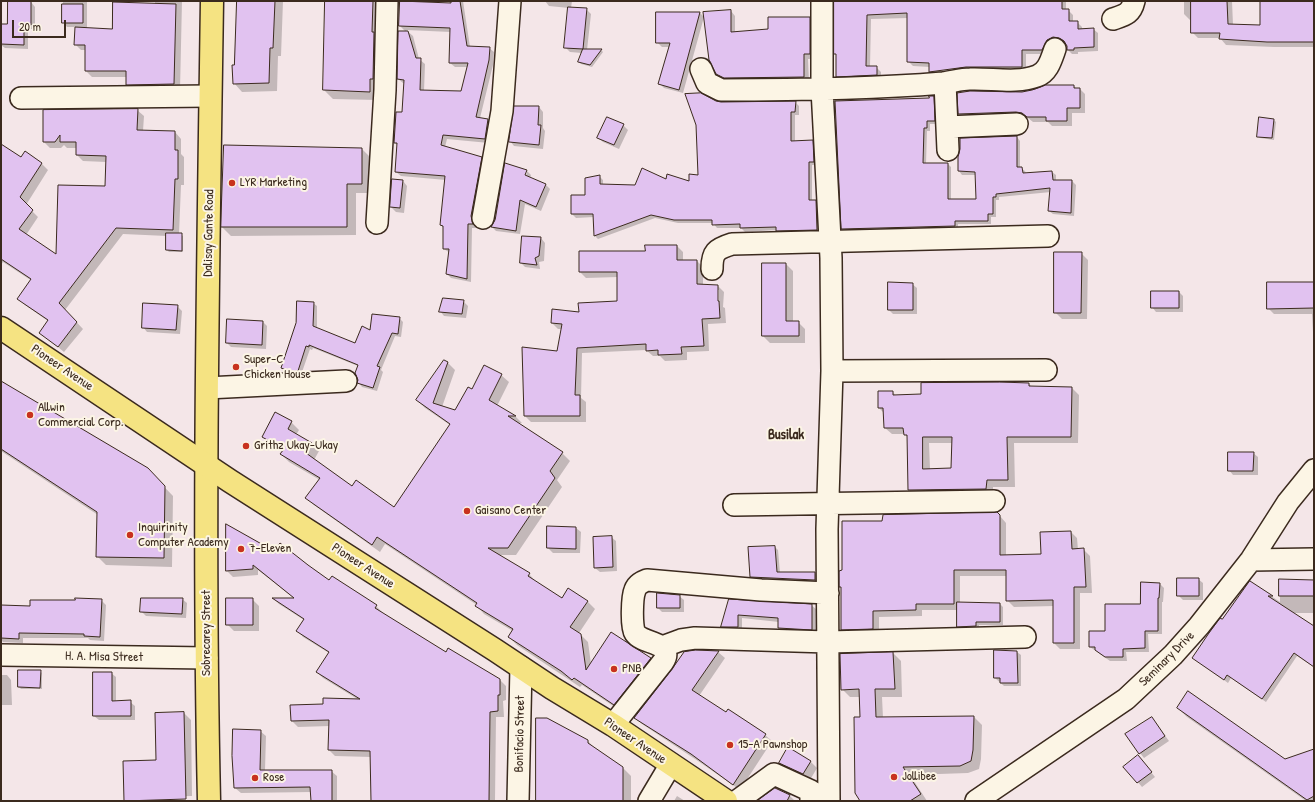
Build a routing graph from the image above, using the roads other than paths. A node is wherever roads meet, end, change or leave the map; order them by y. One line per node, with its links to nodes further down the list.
1 (212, 1): 11 (main road, Dalisay Gante Road)
2 (388, 1): 17 (street)
3 (510, 1): 16 (street)
4 (822, 1): 10 (street)
5 (1134, 1): 6 (street)
6 (1113, 19)
7 (1055, 49): 9 (street)
8 (701, 69): 10 (street)
9 (945, 83): 10 (street); 14 (street)
10 (822, 89): 19 (street)
11 (210, 96): 12 (street); 25 (main road, Dalisay Gante Road)
12 (21, 98)
13 (1017, 124): 14 (street)
14 (947, 127): 15 (street)
15 (948, 150)
16 (483, 218)
17 (377, 223)
18 (1048, 236): 19 (street)
19 (830, 242): 20 (street); 23 (street)
20 (712, 269)
21 (1, 328): 26 (main road, Pioneer Avenue)
22 (1046, 370): 23 (street)
23 (832, 371): 29 (street)
24 (346, 381): 25 (street)
25 (207, 388): 26 (main road, Dalisay Gante Road)
26 (206, 464): 38 (main road, Sobrecarey Street); 39 (main road, Pioneer Avenue)
27 (1314, 470): 32 (street, Seminary Drive)
28 (994, 502): 29 (street)
29 (828, 504): 30 (street); 33 (street)
30 (734, 505)
31 (1314, 559): 32 (street)
32 (1251, 560): 48 (street, Seminary Drive)
33 (828, 592): 35 (street); 36 (street)
34 (1025, 636): 35 (street)
35 (828, 642): 36 (street); 42 (street)
36 (662, 647): 40 (street)
37 (1, 656): 38 (street, H. A. Misa Street)
38 (207, 658): 43 (main road, Sobrecarey Street)
39 (521, 667): 40 (main road, Pioneer Avenue); 44 (street, Bonifacio Street)
40 (613, 726): 41 (main road, Pioneer Avenue)
41 (671, 764): 45 (street); 46 (main road, Pioneer Avenue)
42 (820, 796): 47 (street)
43 (209, 801)
44 (518, 801)
45 (649, 801)
46 (726, 801)
47 (737, 801)
48 (976, 801)

